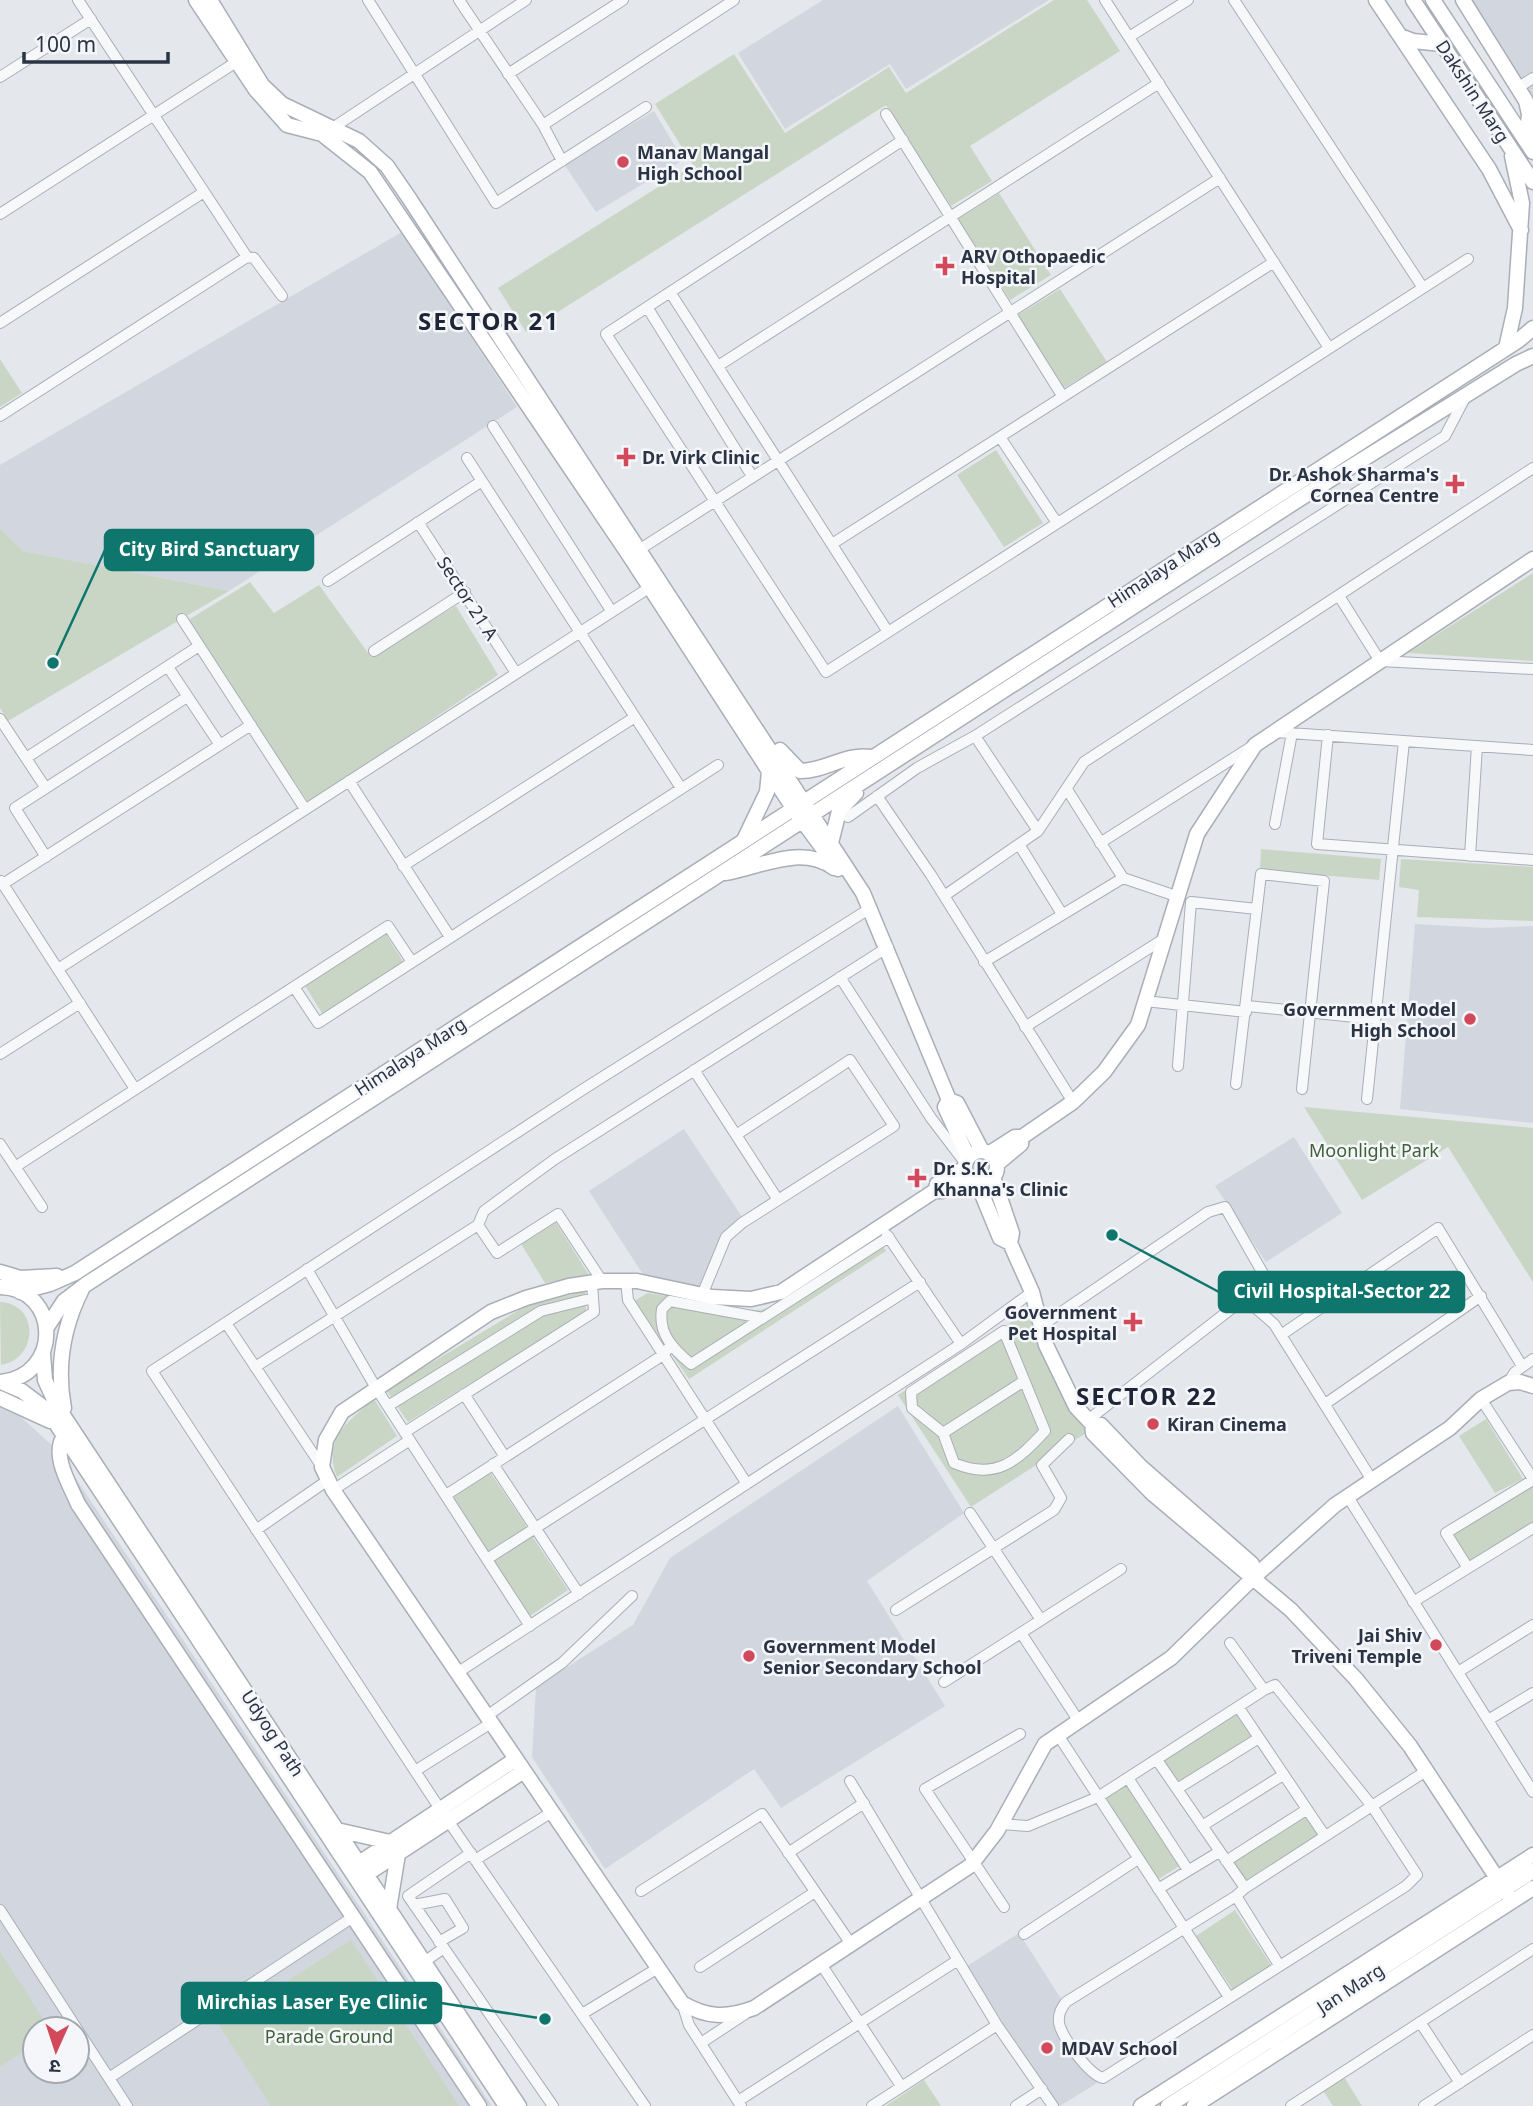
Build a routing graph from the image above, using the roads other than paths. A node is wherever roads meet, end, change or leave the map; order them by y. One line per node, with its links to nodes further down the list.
1 (78, 0): 16 (street)
2 (196, 0): 21 (street)
3 (210, 0): 21 (street)
4 (368, 0): 22 (street)
5 (459, 0): 17 (street)
6 (526, 0): 17 (street)
7 (623, 0): 23 (street)
8 (734, 0): 31 (street)
9 (1105, 0): 19 (street)
10 (1188, 0): 19 (street)
11 (1234, 0): 46 (street)
12 (1376, 0): 18 (street)
13 (1413, 0): 20 (street, Dakshin Marg)
14 (1433, 0): 34 (street, Dakshin Marg)
15 (1463, 0): 27 (street)
16 (91, 19): 24 (street); 30 (street)
17 (478, 31): 22 (street); 23 (street)
18 (1400, 36): 20 (street); 42 (street)
19 (1129, 37): 26 (street)
20 (1442, 44): 35 (street, Dakshin Marg)
21 (241, 59): 30 (street); 32 (street)
22 (413, 74): 32 (street); 36 (street)
23 (508, 74): 31 (street)
24 (0, 77)
25 (1533, 78): 27 (street)
26 (1158, 83): 37 (street); 41 (street)
27 (1519, 87): 34 (street)
28 (646, 107): 36 (street)
29 (886, 114): 33 (street)
30 (153, 115): 39 (street); 40 (street)
31 (543, 125): 36 (street)
32 (327, 131): 73 (street)
33 (903, 140): 41 (street); 47 (street)
34 (1529, 147)
35 (1511, 148): 38 (street, Dakshin Marg); 42 (street)
36 (562, 161)
37 (1220, 178): 45 (street); 50 (street)
38 (1533, 182)
39 (204, 192): 43 (street); 51 (street)
40 (0, 214)
41 (951, 217): 50 (street); 58 (street)
42 (1521, 230): 54 (street)
43 (247, 257): 48 (street); 61 (street)
44 (1468, 258): 46 (street)
45 (1274, 262): 53 (street); 60 (street)
46 (1423, 288): 53 (street)
47 (670, 292): 49 (street); 58 (street)
48 (282, 296)
49 (647, 307): 67 (street); 69 (street)
50 (1010, 312): 60 (street); 65 (street)
51 (0, 323)
52 (1533, 328): 54 (street, Himalaya Marg)
53 (1329, 348): 71 (street)
54 (1506, 348): 104 (street, Himalaya Marg)
55 (1533, 356): 56 (street, Himalaya Marg)
56 (1516, 364): 57 (street); 59 (street, Himalaya Marg)
57 (1533, 365)
58 (718, 366): 65 (street)
59 (1467, 396): 95 (street); 103 (street, Himalaya Marg)
60 (1063, 397): 63 (street)
61 (0, 416)
62 (493, 426): 79 (street)
63 (1000, 437): 71 (street); 72 (street)
64 (467, 458): 68 (street)
65 (777, 460): 67 (street); 72 (street)
66 (1533, 468): 78 (street)
67 (752, 476): 69 (street)
68 (482, 481): 70 (street); 81 (street)
69 (715, 500): 73 (street); 82 (street)
70 (418, 522): 75 (street); 77 (street, Sector 21 A)
71 (1056, 523): 82 (street)
72 (832, 544): 82 (street)
73 (634, 552): 76 (street)
74 (1533, 559): 85 (street)
75 (328, 581)
76 (655, 584): 79 (street); 97 (street); 107 (street)
77 (465, 592): 84 (street); 88 (street, Sector 21 A)
78 (1339, 596): 85 (street); 113 (street)
79 (612, 612): 81 (street)
80 (182, 619): 83 (street)
81 (580, 632): 88 (street); 90 (street)
82 (888, 632)
83 (200, 646): 86 (street); 92 (street)
84 (374, 651)
85 (1380, 661): 87 (street); 93 (street)
86 (168, 667): 89 (street); 105 (street)
87 (1533, 669)
88 (516, 673): 110 (street)
89 (187, 697): 99 (street); 111 (street)
90 (635, 717): 112 (street); 129 (street)
91 (0, 719): 105 (street)
92 (251, 725): 99 (street); 116 (street)
93 (1274, 732): 94 (street); 100 (street)
94 (1292, 733): 96 (street); 119 (street)
95 (975, 736): 108 (street); 120 (street)
96 (1328, 736): 98 (street); 125 (street)
97 (764, 740): 104 (street); 115 (street)
98 (1404, 741): 101 (street); 125 (street)
99 (220, 745): 127 (street)
100 (1255, 745): 123 (street); 135 (street)
101 (1477, 746): 102 (street); 126 (street)
102 (1533, 750)
103 (902, 756): 108 (street); 109 (street, Himalaya Marg)
104 (871, 757): 115 (street, Himalaya Marg)
105 (26, 758): 111 (street)
106 (718, 765): 112 (street)
107 (769, 771): 115 (street); 121 (street)
108 (911, 772): 114 (street)
109 (870, 777): 118 (street, Himalaya Marg); 122 (street)
110 (349, 781): 116 (street); 129 (street)
111 (46, 787): 127 (street)
112 (681, 788): 139 (street)
113 (1068, 791): 120 (street); 123 (street)
114 (877, 796): 117 (street); 134 (street)
115 (799, 804): 118 (street); 121 (street, Himalaya Marg)
116 (305, 809): 144 (street)
117 (848, 817)
118 (807, 818): 122 (street); 130 (street); 131 (street, Himalaya Marg)
119 (1275, 824)
120 (1038, 831): 124 (street)
121 (744, 839): 175 (street, Himalaya Marg)
122 (831, 843): 136 (street)
123 (1100, 843): 132 (street)
124 (1020, 846): 134 (street); 138 (street)
125 (1392, 850): 126 (street); 152 (street)
126 (1469, 856): 128 (street)
127 (46, 857): 133 (street)
128 (1533, 860)
129 (403, 866): 139 (street)
130 (840, 873): 131 (street); 136 (street)
131 (719, 874): 175 (street, Himalaya Marg)
132 (1124, 878): 135 (street); 138 (street)
133 (2, 882): 144 (street)
134 (944, 896): 143 (street)
135 (1177, 896): 140 (street)
136 (869, 909): 141 (street); 173 (street)
137 (1257, 909): 149 (street); 150 (street); 151 (street)
138 (1062, 914): 143 (street)
139 (450, 937): 142 (street)
140 (1162, 940): 147 (street); 153 (street)
141 (888, 947): 145 (street); 161 (street)
142 (412, 962): 146 (street); 146 (street)
143 (984, 962): 153 (street)
144 (58, 969): 148 (street)
145 (840, 977): 156 (street); 167 (street)
146 (294, 987): 158 (street)
147 (1145, 1002): 149 (street); 162 (street)
148 (80, 1003): 154 (street); 158 (street)
149 (1184, 1006): 150 (street); 155 (street)
150 (1246, 1009): 151 (street); 157 (street)
151 (1310, 1012): 152 (street); 159 (street)
152 (1375, 1019): 160 (street)
153 (1025, 1027): 162 (street)
154 (0, 1054)
155 (1178, 1066)
156 (694, 1070): 163 (street); 170 (street)
157 (1236, 1084)
158 (135, 1089): 166 (street)
159 (1302, 1089)
160 (1367, 1099)
161 (949, 1100): 165 (street); 167 (street)
162 (1073, 1102): 165 (street)
163 (736, 1135): 168 (street); 168 (street)
164 (0, 1144): 166 (street)
165 (990, 1162): 167 (street); 167 (street); 172 (street)
166 (15, 1167): 169 (street)
167 (970, 1170): 171 (street); 172 (street)
168 (778, 1200): 183 (street)
169 (42, 1207)
170 (478, 1225): 176 (street); 186 (street)
171 (885, 1231): 178 (street); 183 (street); 187 (street)
172 (1010, 1243): 182 (street)
173 (307, 1269): 186 (street); 188 (street)
174 (0, 1272): 175 (street)
175 (80, 1279): 181 (street, Himalaya Marg); 190 (street, Himalaya Marg); 210 (street)
176 (597, 1282): 177 (street); 185 (street); 202 (street)
177 (626, 1282): 183 (street); 193 (street)
178 (920, 1282): 192 (street); 208 (street)
179 (1269, 1284): 189 (street)
180 (0, 1287): 181 (street)
181 (20, 1292): 190 (street)
182 (1032, 1292): 189 (street); 192 (street)
183 (702, 1295)
184 (1481, 1296): 191 (street); 196 (street); 206 (street)
185 (593, 1298): 203 (street); 207 (street)
186 (334, 1317): 197 (street); 202 (street)
187 (763, 1318): 193 (street); 193 (street)
188 (226, 1323): 197 (street); 225 (street)
189 (1041, 1326): 209 (street)
190 (47, 1327): 194 (street, Udyog Path)
191 (1281, 1335): 206 (street); 209 (street)
192 (961, 1344): 219 (street)
193 (666, 1350): 208 (street); 214 (street)
194 (43, 1354): 199 (street); 210 (street, Udyog Path)
195 (1533, 1359): 196 (street)
196 (1522, 1366): 200 (street)
197 (255, 1367): 216 (street)
198 (1024, 1381): 211 (street); 211 (street); 211 (street)
199 (1, 1382): 210 (street, Udyog Path)
200 (1508, 1383): 201 (street); 205 (street)
201 (1533, 1386)
202 (376, 1388): 207 (street); 216 (street)
203 (464, 1395): 212 (street); 214 (street)
204 (0, 1398): 210 (street)
205 (1481, 1399): 217 (street); 218 (street)
206 (1325, 1404): 217 (street)
207 (388, 1406): 212 (street)
208 (705, 1419): 219 (street); 223 (street)
209 (1090, 1422): 230 (street)
210 (63, 1427): 269 (street, Udyog Path); 293 (street); 324 (street, Udyog Path)
211 (943, 1433)
212 (407, 1436): 216 (street); 220 (street)
213 (1069, 1439): 226 (street)
214 (505, 1457): 215 (street)
215 (493, 1464): 220 (street); 223 (street)
216 (327, 1479): 225 (street); 241 (street)
217 (1372, 1480): 221 (street)
218 (1533, 1480): 228 (street)
219 (747, 1484): 231 (street)
220 (446, 1495): 227 (street)
221 (1348, 1497): 230 (street); 233 (street)
222 (970, 1513): 226 (street)
223 (535, 1528): 227 (street); 231 (street)
224 (1533, 1528): 228 (street)
225 (256, 1530): 254 (street)
226 (993, 1548): 234 (street); 235 (street)
227 (487, 1559): 237 (street)
228 (1468, 1568): 233 (street)
229 (1121, 1569): 235 (street)
230 (1257, 1574): 247 (street); 255 (street)
231 (579, 1594): 237 (street)
232 (632, 1596): 246 (street)
233 (1413, 1602): 240 (street)
234 (896, 1610)
235 (1041, 1620): 238 (street)
236 (1533, 1625): 240 (street)
237 (530, 1626): 241 (street)
238 (1021, 1633): 242 (street); 247 (street)
239 (1230, 1643): 243 (street)
240 (1458, 1672): 248 (street)
241 (457, 1673): 246 (street)
242 (944, 1682)
243 (1264, 1690): 245 (street); 263 (street)
244 (1533, 1693): 248 (street)
245 (1239, 1708): 251 (street); 252 (street)
246 (489, 1719): 253 (street); 254 (street)
247 (1078, 1720): 250 (street)
248 (1488, 1720): 260 (street)
249 (1020, 1734): 277 (street)
250 (1058, 1735): 261 (street); 267 (street)
251 (1259, 1738): 256 (street); 259 (street)
252 (1157, 1760): 257 (street); 259 (street)
253 (520, 1765): 265 (street); 266 (street)
254 (415, 1771): 266 (street)
255 (1426, 1771): 263 (street); 284 (street)
256 (1283, 1775): 264 (street); 268 (street)
257 (1128, 1778): 261 (street); 279 (street)
258 (850, 1781): 262 (street)
259 (1177, 1789): 268 (street)
260 (1533, 1792)
261 (1098, 1797): 267 (street); 276 (street)
262 (864, 1804): 272 (street); 288 (street)
263 (1372, 1806): 270 (street); 302 (street)
264 (1306, 1810): 270 (street); 275 (street)
265 (552, 1812): 274 (street); 303 (street)
266 (444, 1815): 271 (street); 274 (street)
267 (1000, 1824): 277 (street)
268 (1202, 1826): 275 (street)
269 (337, 1830): 271 (street); 278 (street, Udyog Path)
270 (1325, 1836): 281 (street)
271 (394, 1848): 278 (street); 291 (street)
272 (788, 1853): 285 (street); 286 (street)
273 (1533, 1855): 284 (street)
274 (473, 1856): 289 (street); 308 (street)
275 (1222, 1856): 279 (street); 281 (street)
276 (1138, 1859): 283 (street); 295 (street)
277 (973, 1862): 288 (street); 290 (street)
278 (363, 1868): 291 (street, Udyog Path)
279 (1188, 1870): 283 (street)
280 (1533, 1871): 284 (street, Jan Marg)
281 (1245, 1888): 287 (street)
282 (1533, 1888): 284 (street, Jan Marg)
283 (1158, 1889): 294 (street)
284 (1505, 1889): 330 (street); 331 (street, Jan Marg); 332 (street, Jan Marg)
285 (641, 1891)
286 (815, 1892): 296 (street); 304 (street)
287 (1236, 1895): 294 (street); 302 (street)
288 (921, 1899): 296 (street); 299 (street)
289 (414, 1905): 297 (street); 297 (street)
290 (1004, 1907)
291 (389, 1909): 300 (street, Udyog Path)
292 (0, 1910): 309 (street)
293 (353, 1917): 316 (street); 323 (street)
294 (1186, 1928): 305 (street); 305 (street)
295 (1024, 1934)
296 (851, 1944): 301 (street)
297 (442, 1945): 300 (street); 326 (street)
298 (1533, 1949): 310 (street)
299 (958, 1960): 311 (street); 312 (street)
300 (424, 1962): 325 (street, Udyog Path)
301 (821, 1964): 307 (street); 311 (street)
302 (1279, 1965): 305 (street)
303 (659, 1968): 306 (street); 308 (street)
304 (700, 1968)
305 (1229, 1997)
306 (682, 2003): 307 (street); 314 (street)
307 (754, 2008): 314 (street)
308 (582, 2014): 327 (street)
309 (68, 2015)
310 (1420, 2022): 317 (street); 333 (street)
311 (861, 2025): 318 (street); 320 (street)
312 (997, 2025): 318 (street); 319 (street)
313 (1533, 2035): 317 (street)
314 (701, 2043): 320 (street)
315 (91, 2051): 316 (street)
316 (108, 2078): 322 (street)
317 (1460, 2083): 334 (street)
318 (901, 2086): 321 (street)
319 (1042, 2089): 328 (street); 329 (street)
320 (740, 2104)
321 (874, 2105)
322 (127, 2106)
323 (479, 2106)
324 (506, 2106)
325 (519, 2106)
326 (553, 2106)
327 (645, 2106)
328 (1016, 2106)
329 (1053, 2106)
330 (1142, 2106)
331 (1168, 2106)
332 (1194, 2106)
333 (1291, 2106)
334 (1424, 2106)

